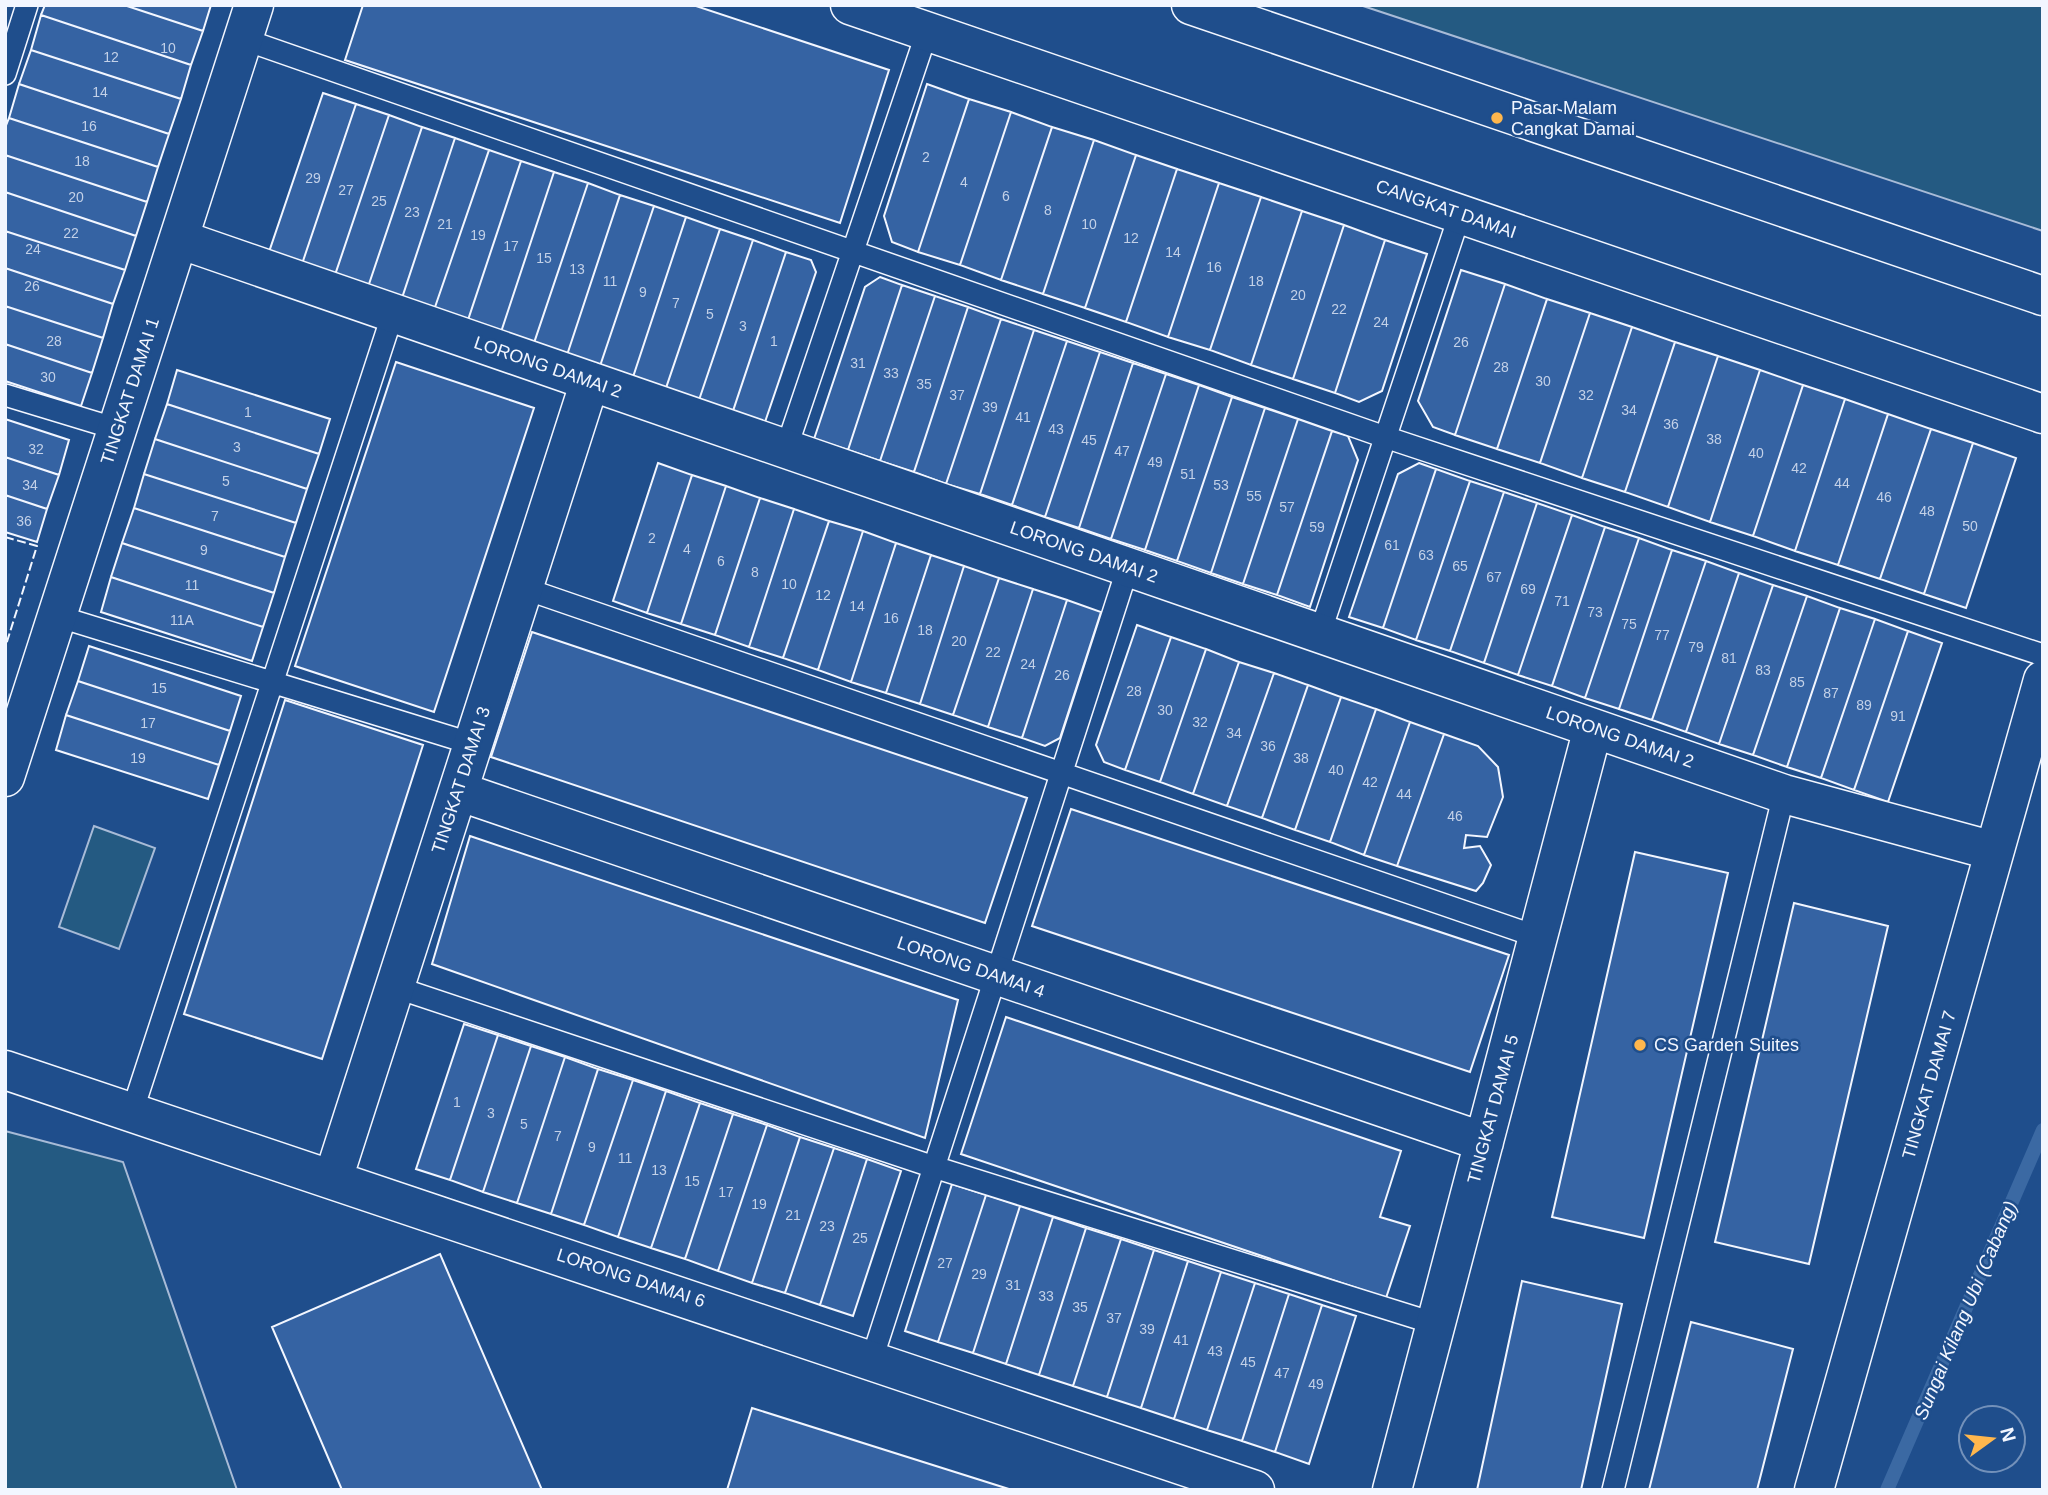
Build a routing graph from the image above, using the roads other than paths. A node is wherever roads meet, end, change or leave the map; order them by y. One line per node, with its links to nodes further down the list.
1 (27, 5): 6 (lane)
2 (850, 5): 5 (street, CANGKAT DAMAI)
3 (1191, 5): 10 (street)
4 (249, 22): 8 (street, TINGKAT DAMAI 1); 9 (lane)
5 (927, 32): 7 (street, CANGKAT DAMAI); 9 (lane)
6 (5, 74)
7 (1460, 214): 14 (street, CANGKAT DAMAI); 16 (lane)
8 (178, 239): 11 (street, LORONG DAMAI 2); 15 (street, TINGKAT DAMAI 1)
9 (852, 252): 16 (lane); 17 (lane)
10 (2043, 296)
11 (393, 313): 12 (street, LORONG DAMAI 2); 24 (lane)
12 (590, 381): 17 (street, LORONG DAMAI 2); 19 (street, TINGKAT DAMAI 3)
13 (5, 395): 15 (lane)
14 (2043, 414)
15 (117, 429): 20 (street, TINGKAT DAMAI 1)
16 (1385, 437): 21 (lane); 22 (lane)
17 (786, 449): 18 (street, LORONG DAMAI 2)
18 (1128, 567): 21 (street, LORONG DAMAI 2); 28 (lane)
19 (523, 588): 26 (street, TINGKAT DAMAI 3); 28 (lane)
20 (57, 616): 24 (lane); 27 (street, TINGKAT DAMAI 1)
21 (1320, 634): 25 (street, LORONG DAMAI 2)
22 (2043, 655)
23 (2043, 680): 31 (street, TINGKAT DAMAI 7)
24 (272, 682): 26 (lane); 36 (lane)
25 (1593, 728): 30 (street, LORONG DAMAI 2); 32 (street, TINGKAT DAMAI 5)
26 (473, 744): 29 (street, TINGKAT DAMAI 3)
27 (6, 771)
28 (1062, 773): 32 (lane); 33 (lane)
29 (458, 791): 33 (street, LORONG DAMAI 4); 34 (street, TINGKAT DAMAI 3)
30 (1784, 794): 31 (street, LORONG DAMAI 2); 44 (lane)
31 (1994, 851): 45 (street, TINGKAT DAMAI 7)
32 (1538, 937): 37 (street, TINGKAT DAMAI 5)
33 (996, 975): 37 (street, LORONG DAMAI 4); 38 (lane)
34 (395, 987): 38 (lane); 39 (street, TINGKAT DAMAI 3)
35 (5, 1070): 36 (street, LORONG DAMAI 6)
36 (132, 1112): 39 (street, LORONG DAMAI 6)
37 (1484, 1142): 40 (street, TINGKAT DAMAI 5)
38 (934, 1167): 40 (lane); 41 (lane)
39 (333, 1179): 41 (street, LORONG DAMAI 6)
40 (1436, 1324): 43 (street, TINGKAT DAMAI 5)
41 (872, 1359): 42 (street, LORONG DAMAI 6)
42 (1255, 1490)
43 (1392, 1490)
44 (1612, 1490)
45 (1814, 1490)

